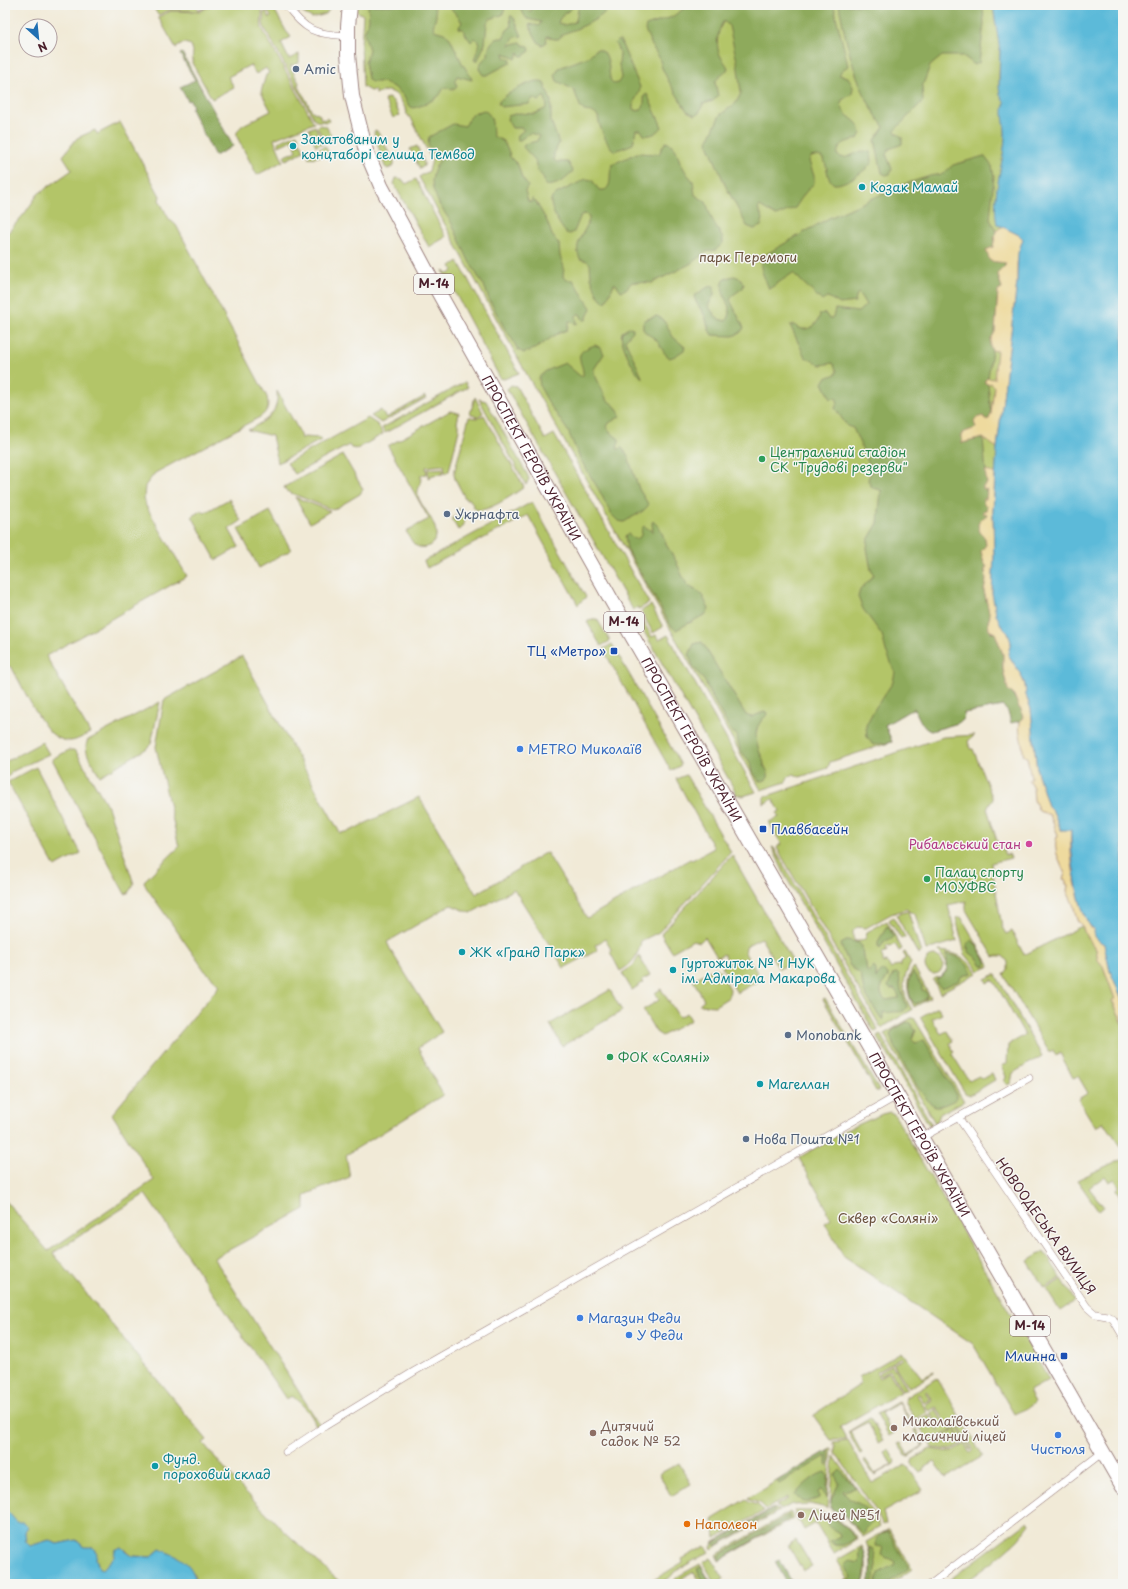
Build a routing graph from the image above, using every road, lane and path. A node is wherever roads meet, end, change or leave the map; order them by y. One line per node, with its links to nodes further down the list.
1 (286, 5): 3 (street)
2 (350, 5): 3 (highway, М-14)
3 (348, 36): 5 (highway, ПРОСПЕКТ ГЕРОЇВ УКРАЇНИ / М-14)
4 (1029, 1078): 6 (street)
5 (897, 1096): 7 (highway, ПРОСПЕКТ ГЕРОЇВ УКРАЇНИ / М-14); 9 (street)
6 (958, 1118): 7 (street); 8 (street, НОВООДЕСЬКА ВУЛИЦЯ)
7 (921, 1138): 10 (highway, ПРОСПЕКТ ГЕРОЇВ УКРАЇНИ / М-14)
8 (1123, 1336)
9 (286, 1452)
10 (1103, 1452): 11 (highway, ПРОСПЕКТ ГЕРОЇВ УКРАЇНИ / М-14); 12 (street)
11 (1123, 1487)
12 (931, 1584)

